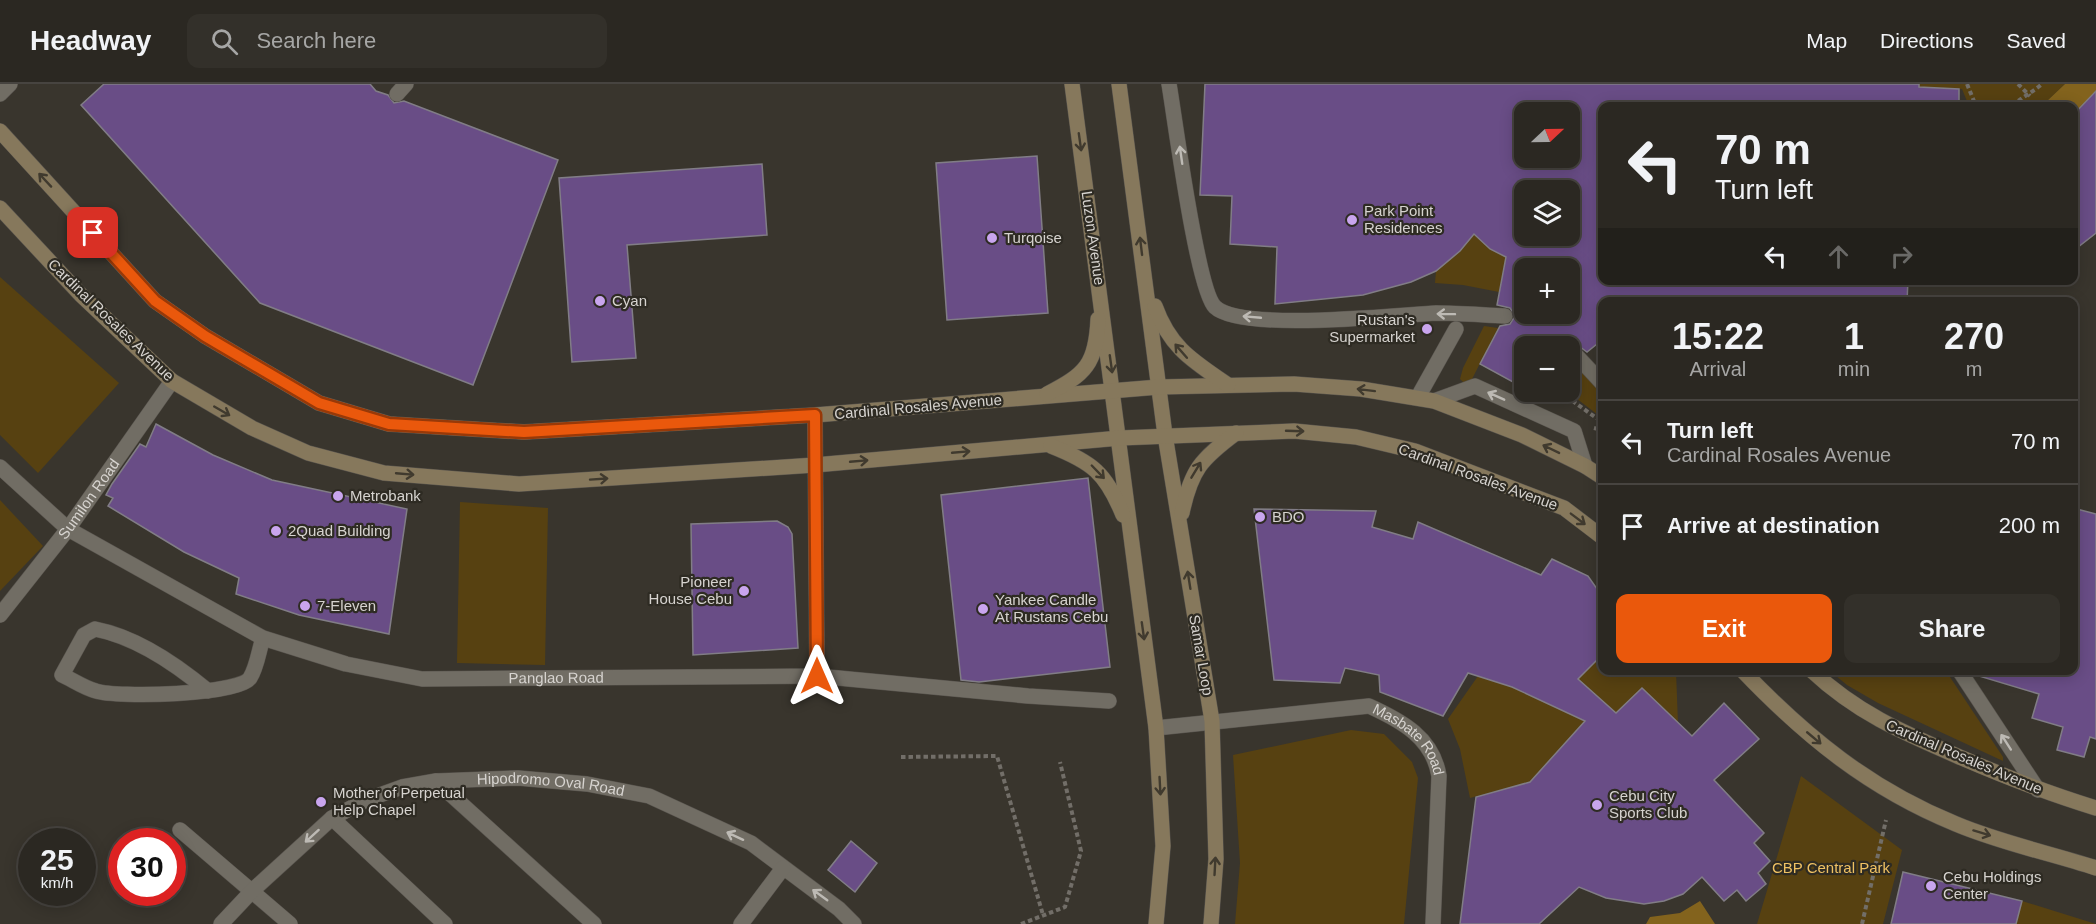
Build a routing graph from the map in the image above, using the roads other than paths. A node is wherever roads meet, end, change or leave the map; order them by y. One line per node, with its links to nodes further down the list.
1 (10, 84): 5 (street)
2 (1072, 84): 9 (main road, Luzon Avenue, one-way to 9)
3 (1119, 84): 8 (main road, one-way to 3)
4 (1169, 84): 10 (street, one-way to 4)
5 (0, 94)
6 (0, 131): 21 (main road, Cardinal Rosales Avenue, one-way to 6)
7 (0, 208): 14 (main road, Cardinal Rosales Avenue)
8 (1146, 281): 15 (main road, one-way to 8); 16 (main road)
9 (1100, 286): 17 (main road, Luzon Avenue, one-way to 17); 18 (main road)
10 (1505, 316)
11 (1456, 329): 19 (street)
12 (1580, 359): 13 (street)
13 (1598, 376)
14 (172, 381): 26 (main road, Cardinal Rosales Avenue, one-way to 26); 31 (street, Sumilon Road)
15 (1228, 385): 16 (main road, Cardinal Rosales Avenue); 19 (main road, Cardinal Rosales Avenue, one-way to 15)
16 (1159, 387): 17 (main road, Cardinal Rosales Avenue); 23 (main road, Samar Loop)
17 (1114, 391): 18 (main road, Cardinal Rosales Avenue); 24 (main road)
18 (1042, 397): 21 (main road, Cardinal Rosales Avenue)
19 (1418, 397): 20 (main road, Cardinal Rosales Avenue)
20 (1434, 401): 28 (main road, Cardinal Rosales Avenue, one-way to 20); 28 (street, one-way to 20)
21 (815, 415): 26 (street)
22 (1236, 433): 23 (main road, Cardinal Rosales Avenue); 30 (main road, one-way to 22); 33 (main road, Cardinal Rosales Avenue, one-way to 33)
23 (1165, 435): 24 (main road, Cardinal Rosales Avenue); 30 (main road, Samar Loop)
24 (1119, 438): 25 (main road, Cardinal Rosales Avenue); 32 (main road)
25 (1047, 445): 26 (main road, Cardinal Rosales Avenue, one-way to 25); 32 (main road, one-way to 32)
26 (815, 465): 39 (street)
27 (0, 466): 31 (street, Panglao Road)
28 (1585, 466): 29 (main road, Cardinal Rosales Avenue)
29 (1598, 474)
30 (1179, 524): 42 (main road, Samar Loop, one-way to 30)
31 (68, 529): 34 (street, Sumilon Road); 35 (street, Panglao Road)
32 (1130, 531): 43 (main road, one-way to 43)
33 (1598, 534)
34 (0, 615)
35 (263, 638): 39 (street, Panglao Road); 40 (street)
36 (1747, 675): 50 (main road, one-way to 50)
37 (1816, 675): 45 (main road, Cardinal Rosales Avenue)
38 (1962, 675): 45 (street, one-way to 38)
39 (817, 676): 41 (street, Panglao Road)
40 (208, 691): 40 (street)
41 (1109, 700)
42 (1212, 721): 43 (street, Masbate Road); 59 (main road, Samar Loop, one-way to 42); 60 (street, Masbate Road)
43 (1156, 728): 58 (main road, one-way to 58)
44 (436, 781): 47 (street, Hipodromo Oval Road); 49 (street, Hipodromo Oval Road, one-way to 44); 55 (street)
45 (2038, 790): 46 (main road, Cardinal Rosales Avenue)
46 (2096, 808)
47 (332, 818): 51 (street, Hipodromo Oval Road, one-way to 51); 54 (street)
48 (186, 835): 51 (street)
49 (783, 868): 56 (street); 57 (street, Hipodromo Oval Road, one-way to 49)
50 (2096, 868)
51 (253, 890): 52 (street, Hipodromo Oval Road); 53 (street)
52 (221, 924)
53 (290, 924)
54 (444, 924)
55 (594, 924)
56 (741, 924)
57 (854, 924)
58 (1156, 924)
59 (1211, 924)
60 (1433, 924)

